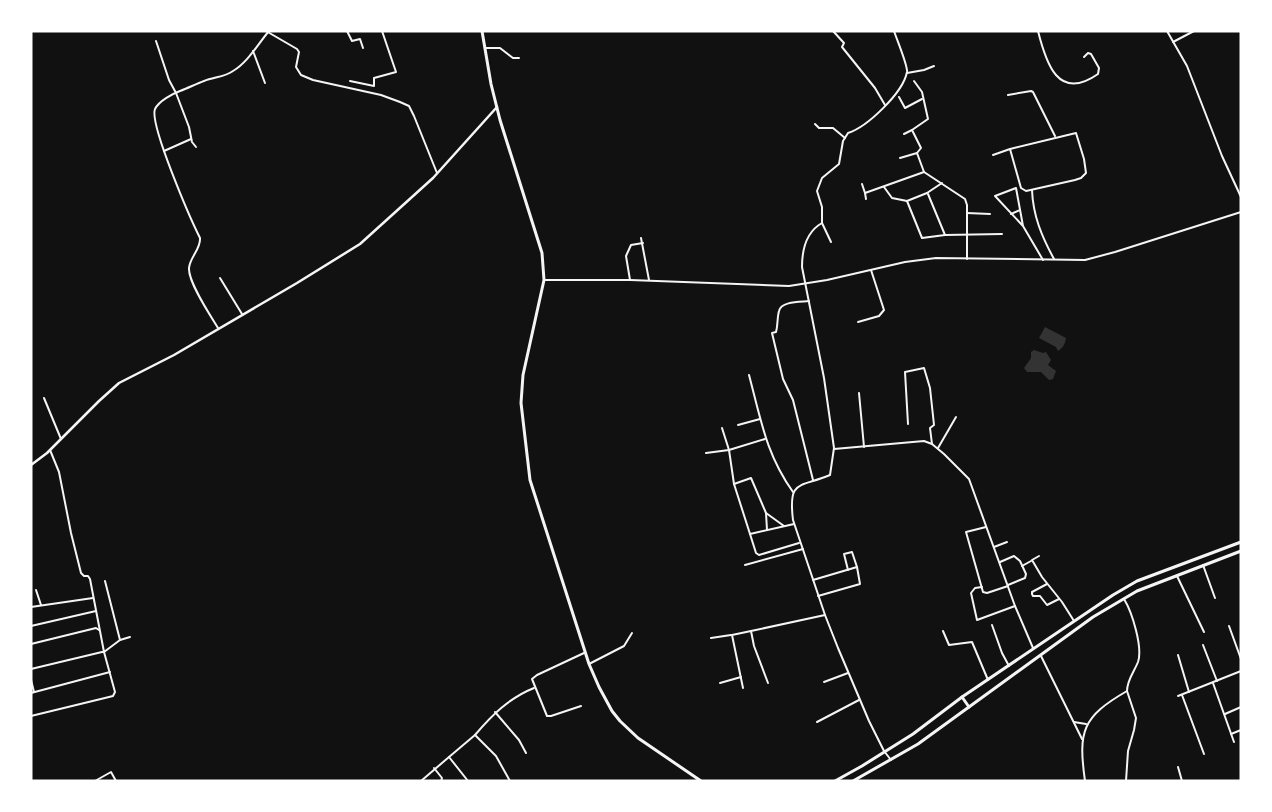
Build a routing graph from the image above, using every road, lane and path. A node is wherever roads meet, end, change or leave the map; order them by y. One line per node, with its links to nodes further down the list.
1 (347, 31): 12 (street)
2 (382, 31): 22 (street)
3 (482, 31): 13 (main road)
4 (833, 31): 27 (street)
5 (894, 31): 18 (street)
6 (1038, 31): 15 (street)
7 (1167, 31): 11 (street)
8 (1194, 31): 11 (street)
9 (268, 32): 14 (street); 22 (street)
10 (156, 41): 23 (street)
11 (1173, 42): 49 (street)
12 (363, 48)
13 (484, 48): 16 (street); 28 (main road)
14 (253, 51): 21 (street); 23 (street)
15 (1084, 57)
16 (519, 58)
17 (934, 66): 18 (street)
18 (907, 73): 27 (street)
19 (350, 81): 22 (street)
20 (914, 81): 26 (street)
21 (265, 83)
22 (356, 86): 42 (street)
23 (176, 93): 33 (street); 37 (street)
24 (1008, 95): 32 (street)
25 (898, 97): 26 (street)
26 (923, 98): 30 (street)
27 (885, 105): 34 (street)
28 (497, 106): 42 (street); 70 (main road)
29 (815, 124): 34 (street)
30 (912, 130): 31 (street); 38 (street)
31 (904, 134)
32 (1056, 137): 36 (street); 46 (street)
33 (191, 138): 35 (street); 37 (street)
34 (845, 138): 57 (street)
35 (196, 147)
36 (1010, 149): 39 (street); 46 (street)
37 (164, 151): 77 (street)
38 (917, 153): 40 (street); 41 (street)
39 (993, 155)
40 (900, 158)
41 (924, 172): 43 (street); 45 (street)
42 (437, 173): 75 (street)
43 (942, 183): 48 (street); 54 (street)
44 (862, 184): 47 (street)
45 (884, 187): 47 (street); 51 (street)
46 (1032, 190): 66 (street)
47 (865, 193): 50 (street)
48 (927, 193): 51 (street); 61 (street)
49 (1241, 197)
50 (866, 199)
51 (907, 201): 61 (street)
52 (1020, 210): 56 (street); 56 (street); 58 (street)
53 (1241, 212): 66 (street)
54 (967, 213): 55 (street); 60 (street)
55 (990, 214)
56 (1011, 214): 58 (street)
57 (822, 223): 63 (street); 73 (street)
58 (1023, 226): 67 (street)
59 (1002, 234): 60 (street)
60 (967, 235): 61 (street); 65 (street)
61 (945, 236)
62 (641, 238): 64 (street)
63 (831, 242)
64 (642, 243): 71 (street); 72 (street)
65 (967, 259): 67 (street); 68 (street)
66 (1054, 259): 67 (street)
67 (1043, 260)
68 (871, 269): 73 (street); 76 (street)
69 (220, 278): 75 (street)
70 (544, 280): 71 (street); 158 (main road)
71 (630, 280): 72 (street)
72 (649, 281): 73 (street)
73 (805, 283): 74 (street)
74 (809, 301): 91 (street); 96 (street)
75 (242, 314): 77 (street)
76 (858, 322)
77 (218, 328): 86 (street)
78 (749, 375): 82 (street)
79 (860, 393): 89 (street)
80 (44, 398): 86 (street)
81 (956, 417): 90 (street)
82 (760, 418): 84 (street); 87 (street)
83 (908, 424): 88 (street)
84 (738, 425)
85 (722, 428): 93 (street)
86 (61, 439): 92 (street)
87 (765, 440): 93 (street); 98 (street)
88 (932, 444): 89 (street); 90 (street)
89 (864, 447): 91 (street)
90 (938, 448): 102 (street)
91 (834, 449): 96 (street)
92 (50, 450): 95 (street); 130 (street)
93 (728, 450): 94 (street); 97 (street)
94 (706, 453)
95 (31, 465)
96 (813, 480): 98 (street)
97 (734, 484): 99 (street); 104 (street)
98 (793, 492): 100 (street)
99 (766, 513): 101 (street); 103 (street)
100 (794, 524): 101 (street); 107 (street)
101 (784, 526): 103 (street)
102 (987, 527): 109 (street); 126 (street)
103 (767, 530): 104 (street)
104 (750, 534): 107 (street)
105 (1007, 542): 109 (street)
106 (1241, 542): 108 (main road)
107 (800, 543): 110 (street)
108 (1235, 544): 111 (main road); 121 (main road)
109 (994, 547): 114 (street)
110 (803, 549): 115 (street); 122 (street)
111 (1239, 552): 116 (main road)
112 (1040, 556): 113 (street)
113 (1032, 560): 117 (street); 124 (street)
114 (1000, 562): 117 (street); 125 (street)
115 (744, 565)
116 (1203, 565): 120 (main road); 132 (street)
117 (1022, 566): 125 (street)
118 (857, 567): 119 (street); 119 (street); 129 (street)
119 (848, 570): 122 (street)
120 (1176, 576): 127 (main road); 148 (street)
121 (1147, 578): 127 (main road); 139 (main road)
122 (813, 580): 129 (street)
123 (105, 582): 153 (street)
124 (1048, 584): 133 (street); 133 (street)
125 (1008, 585): 126 (street); 135 (street)
126 (982, 587): 135 (street)
127 (1148, 587): 131 (main road)
128 (36, 590): 134 (street)
129 (818, 596): 138 (street)
130 (94, 598): 134 (street); 137 (street)
131 (1124, 598): 141 (main road); 178 (street)
132 (1215, 598)
133 (1060, 599): 140 (street)
134 (40, 605): 136 (street)
135 (1015, 606): 156 (street)
136 (31, 607)
137 (96, 611): 143 (street); 145 (street)
138 (825, 615): 146 (street); 167 (street)
139 (1081, 616): 140 (main road); 141 (main road)
140 (1074, 621): 156 (main road)
141 (1084, 624): 160 (main road)
142 (992, 625): 163 (street)
143 (31, 626)
144 (1229, 626): 161 (street)
145 (99, 630): 154 (street); 157 (street)
146 (751, 630): 150 (street); 175 (street)
147 (943, 631): 170 (street)
148 (1204, 632)
149 (632, 633): 162 (street)
150 (732, 635): 152 (street); 168 (street)
151 (130, 637): 153 (street)
152 (711, 638)
153 (120, 640): 157 (street)
154 (31, 644)
155 (1203, 645): 171 (street)
156 (1034, 649): 163 (main road)
157 (104, 652): 164 (street); 166 (street)
158 (585, 652): 162 (main road); 176 (street)
159 (1178, 655): 180 (street)
160 (1041, 656): 186 (main road); 192 (street)
161 (1241, 659)
162 (589, 664): 213 (main road)
163 (1009, 666): 170 (main road)
164 (31, 669)
165 (1241, 671): 171 (street)
166 (110, 672): 179 (street); 190 (street)
167 (848, 673): 172 (street); 184 (street)
168 (741, 677): 174 (street); 177 (street)
169 (31, 680): 179 (street)
170 (988, 680): 183 (main road)
171 (1217, 681): 173 (street)
172 (824, 682)
173 (1212, 682): 180 (street); 189 (street)
174 (720, 683)
175 (768, 684)
176 (534, 688): 185 (street); 188 (street)
177 (743, 688)
178 (1126, 691): 193 (street); 216 (street)
179 (33, 692)
180 (1189, 692): 181 (street)
181 (1182, 695): 182 (street); 201 (street)
182 (1178, 696)
183 (962, 697): 186 (main road); 199 (main road)
184 (859, 700): 191 (street); 199 (street)
185 (581, 706)
186 (969, 707): 203 (main road)
187 (1241, 707): 189 (street)
188 (495, 712): 196 (street); 200 (street)
189 (1224, 714): 195 (street)
190 (31, 716)
191 (817, 722)
192 (1074, 722): 193 (street); 197 (street)
193 (1086, 724): 197 (street)
194 (1241, 730): 195 (street)
195 (1231, 734): 198 (street)
196 (475, 735): 202 (street); 206 (street)
197 (1082, 740): 215 (street)
198 (1234, 742)
199 (884, 751): 203 (street); 214 (main road)
200 (526, 753)
201 (1204, 754)
202 (449, 757): 205 (street); 212 (street)
203 (891, 760): 207 (main road)
204 (1178, 767): 217 (street)
205 (434, 768): 210 (street); 211 (street)
206 (509, 780)
207 (855, 780)
208 (95, 781): 209 (street)
209 (116, 781)
210 (421, 781)
211 (440, 781)
212 (468, 781)
213 (701, 781)
214 (835, 781)
215 (1086, 781)
216 (1126, 781)
217 (1182, 781)

